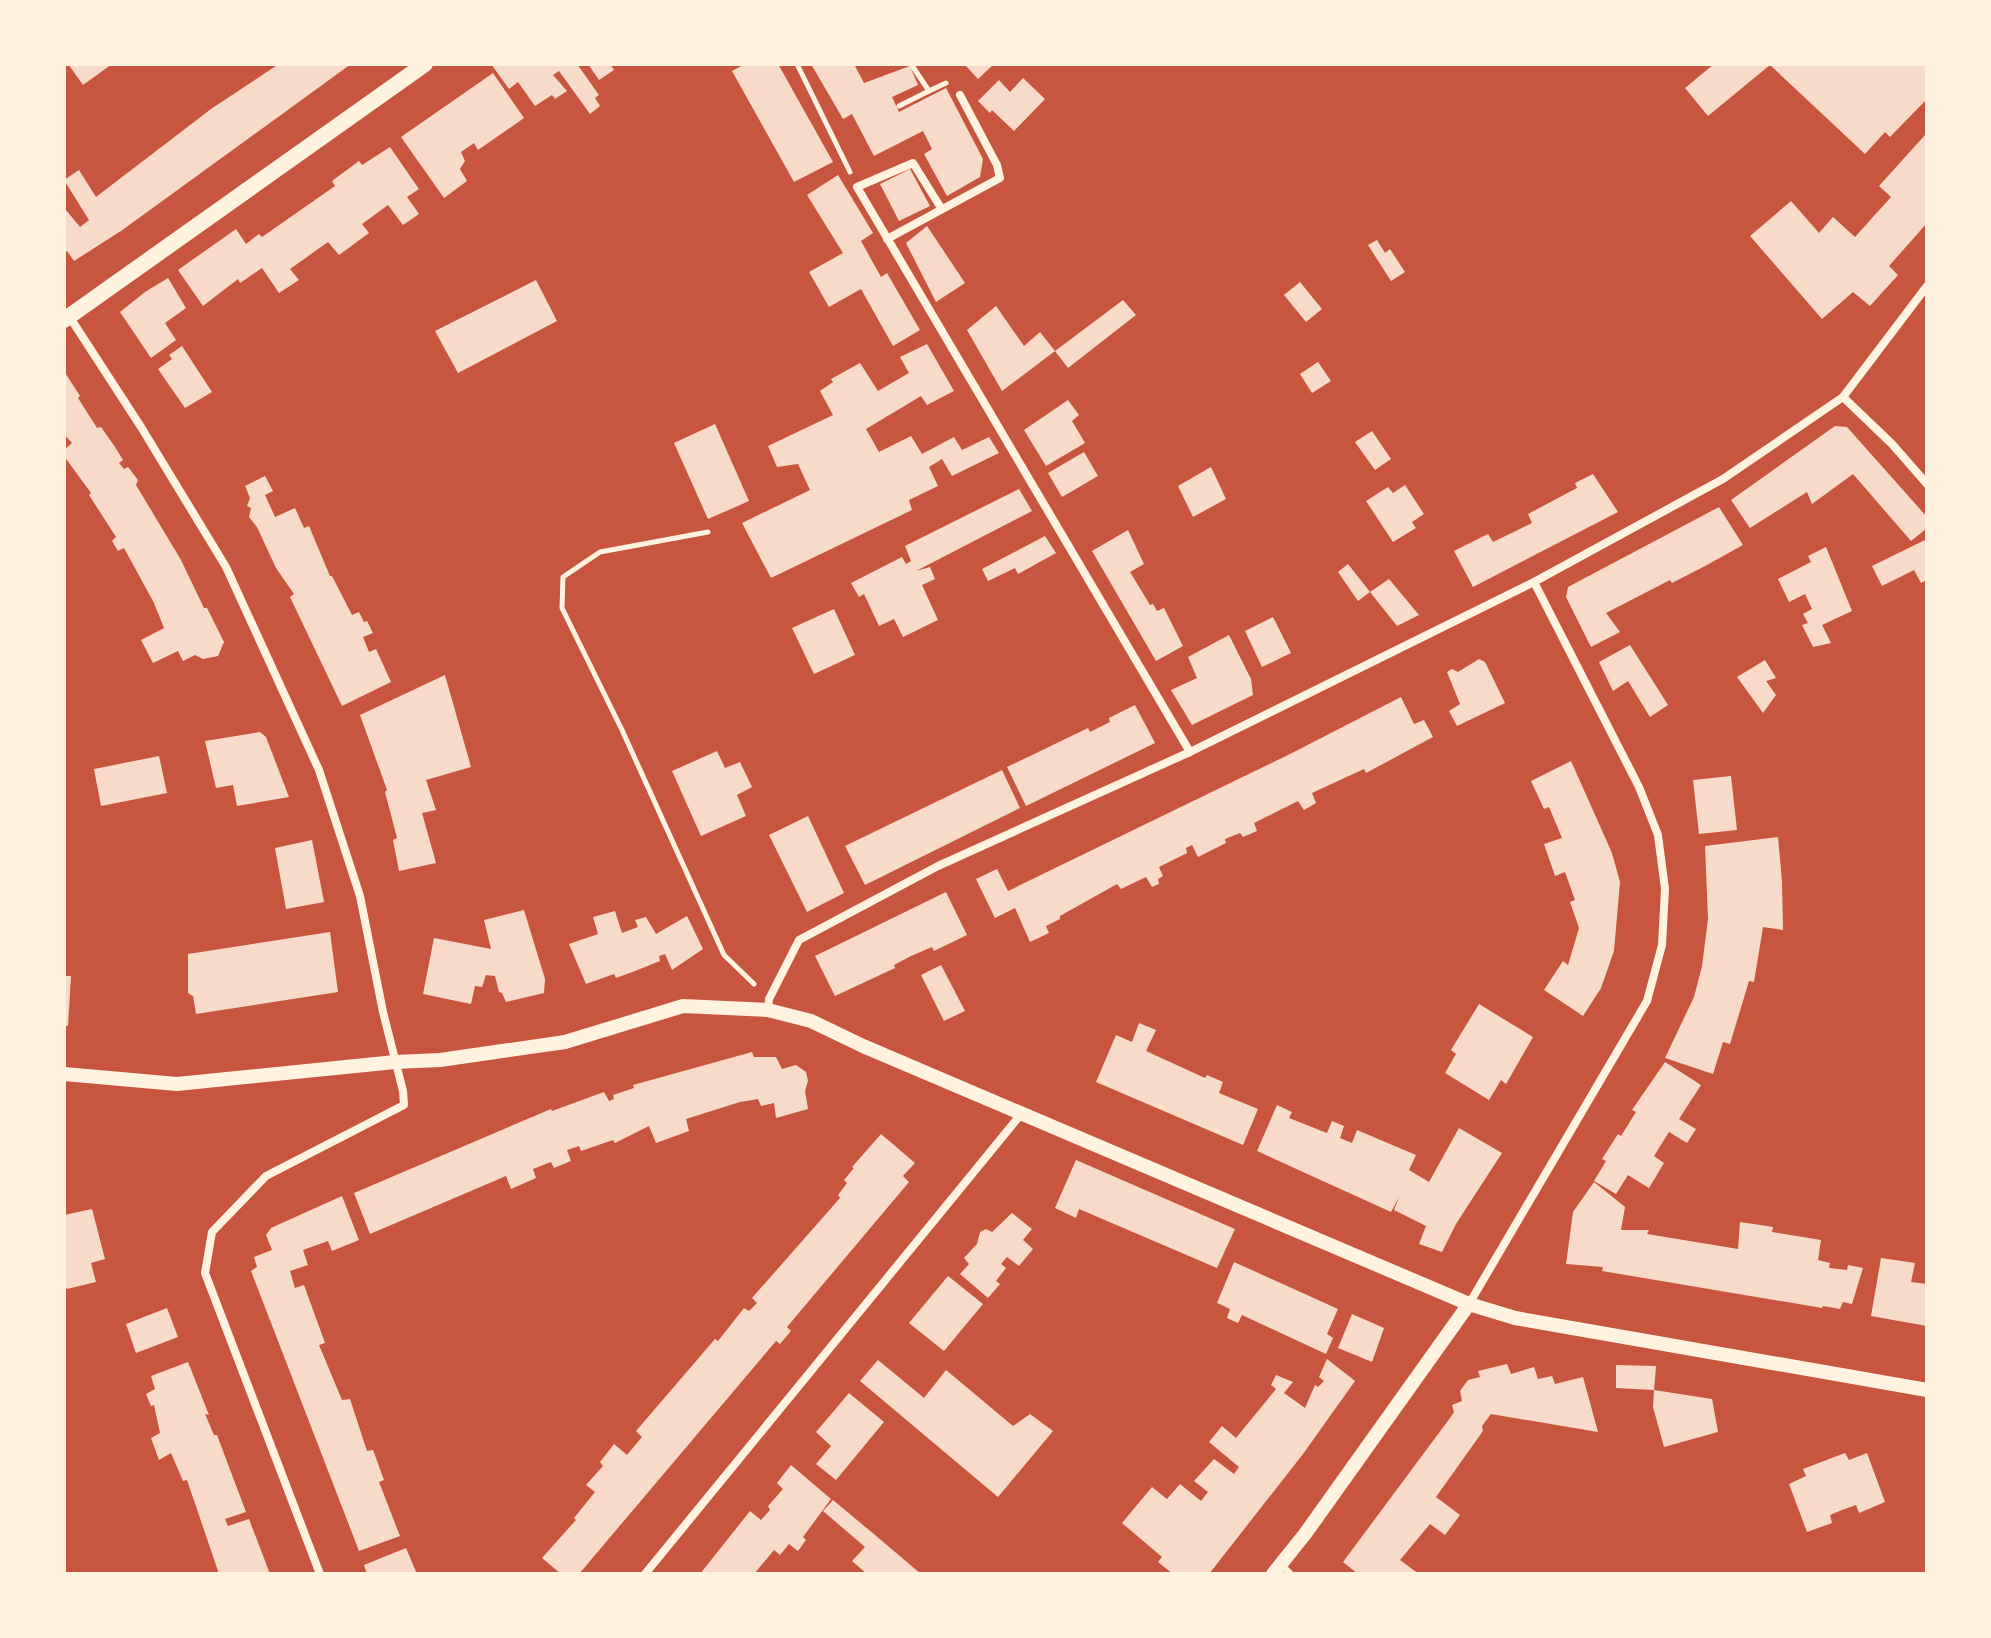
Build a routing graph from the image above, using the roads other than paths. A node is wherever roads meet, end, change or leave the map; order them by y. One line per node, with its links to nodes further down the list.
1 (425, 64): 6 (main road)
2 (960, 95): 3 (street)
3 (941, 208): 4 (street); 4 (street)
4 (887, 239): 10 (street)
5 (1927, 286): 7 (street)
6 (66, 318): 12 (street)
7 (1843, 397): 8 (street); 9 (street)
8 (1927, 484)
9 (1534, 582): 10 (street); 15 (street)
10 (1190, 752): 11 (street)
11 (768, 1004): 12 (street); 14 (street)
12 (395, 1062): 13 (street); 18 (street)
13 (64, 1074)
14 (1022, 1113): 15 (street); 19 (street)
15 (1469, 1304): 16 (street); 17 (street)
16 (1927, 1390)
17 (1282, 1571)
18 (320, 1574)
19 (645, 1574)

